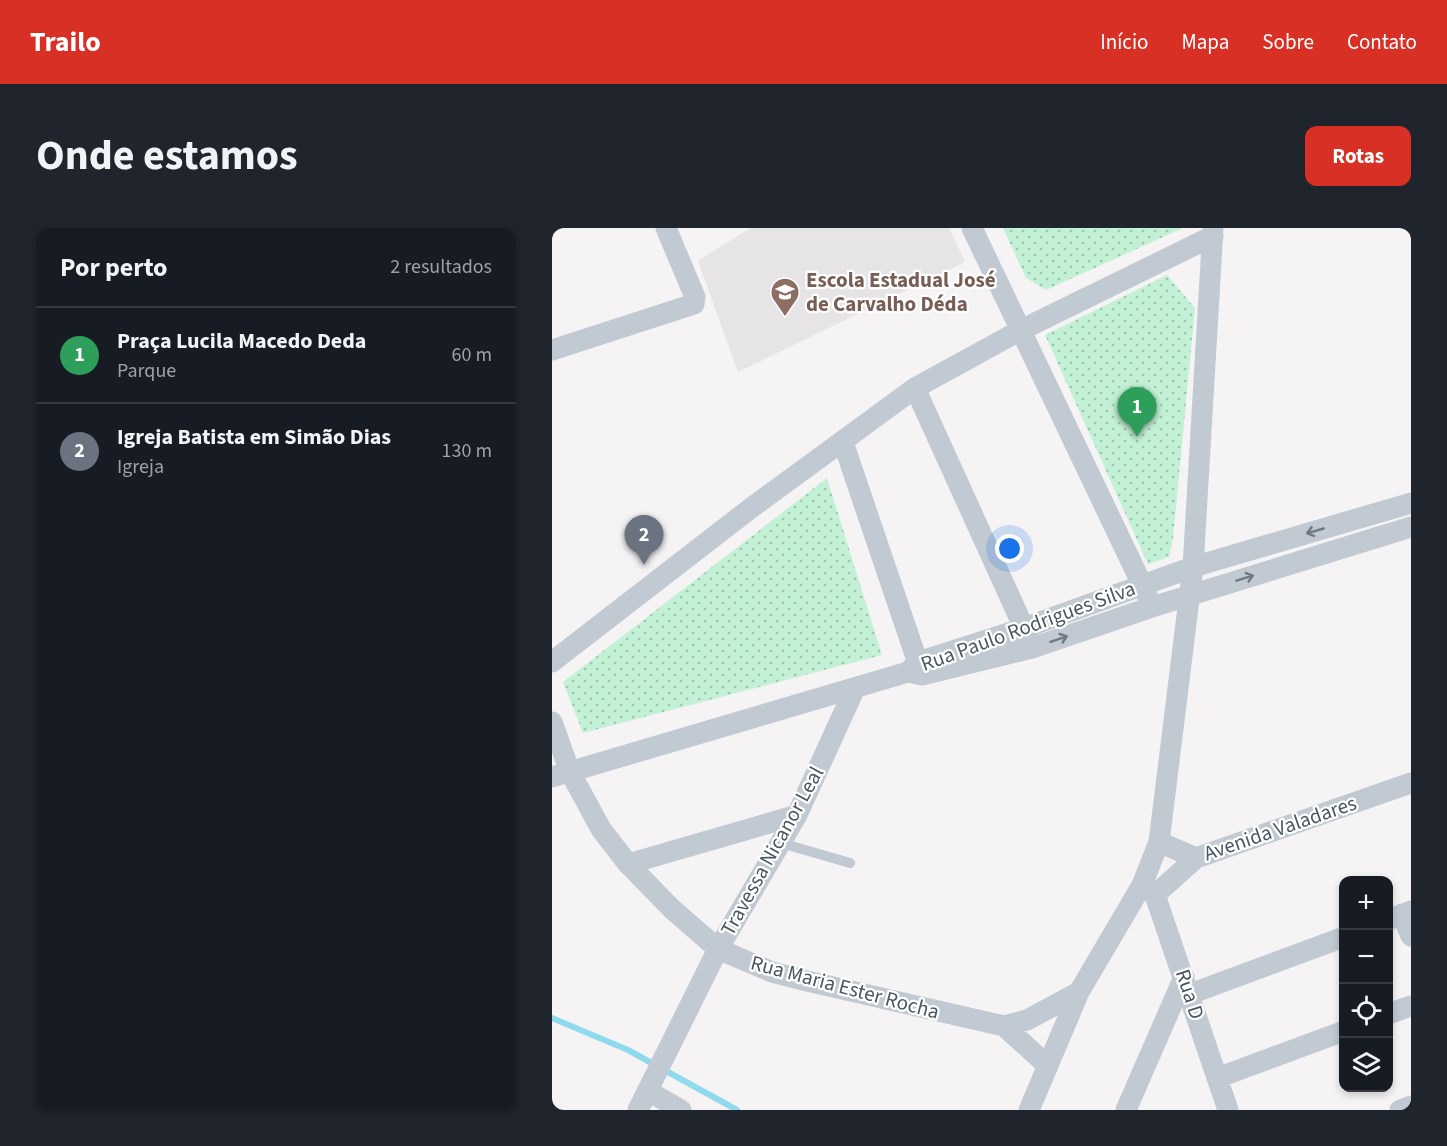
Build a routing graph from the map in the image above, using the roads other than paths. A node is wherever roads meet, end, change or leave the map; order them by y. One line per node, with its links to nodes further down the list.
1 (666, 228): 5 (street)
2 (972, 228): 4 (street)
3 (1213, 232): 4 (street); 12 (street)
4 (1021, 330): 6 (street); 13 (street)
5 (552, 350)
6 (915, 388): 7 (street); 16 (street)
7 (843, 442): 18 (street); 19 (street)
8 (1411, 503): 9 (street, Rua Paulo Rodrigues Silva)
9 (1352, 520): 11 (street); 12 (street, Rua Paulo Rodrigues Silva, one-way to 12)
10 (1411, 527): 11 (street, Rua Paulo Rodrigues Silva)
11 (1364, 541): 14 (street, Rua Paulo Rodrigues Silva, one-way to 11)
12 (1192, 567): 13 (street, Rua Paulo Rodrigues Silva); 14 (street)
13 (1143, 585): 15 (street); 16 (street, Rua Paulo Rodrigues Silva)
14 (1189, 596): 15 (street, Rua Paulo Rodrigues Silva); 25 (street)
15 (1152, 607): 17 (street, Rua Paulo Rodrigues Silva, one-way to 15)
16 (1024, 628): 17 (street); 19 (street, Rua Paulo Rodrigues Silva)
17 (1032, 648): 19 (street, Rua Paulo Rodrigues Silva)
18 (552, 662)
19 (916, 670): 20 (street)
20 (855, 688): 22 (street); 24 (street, Travessa Nicanor Leal)
21 (552, 722): 22 (street, Rua Maria Ester Rocha)
22 (561, 775): 29 (street, Rua Maria Ester Rocha)
23 (1411, 783): 27 (street, Avenida Valadares)
24 (797, 815): 26 (street, Travessa Nicanor Leal); 29 (street)
25 (1159, 842): 27 (street, Avenida Valadares); 30 (street)
26 (781, 843): 28 (lane); 34 (street, Travessa Nicanor Leal)
27 (1196, 858): 30 (street)
28 (850, 863)
29 (628, 864): 34 (street, Rua Maria Ester Rocha)
30 (1148, 890): 35 (street, Rua D); 36 (street)
31 (1401, 915): 32 (street)
32 (1411, 936)
33 (1339, 939): 35 (street)
34 (718, 949): 39 (street, Rua Maria Ester Rocha); 42 (street, Travessa Nicanor Leal)
35 (1187, 986): 43 (street, Rua D); 49 (street)
36 (1079, 992): 39 (street); 41 (street)
37 (1411, 1006): 38 (street)
38 (1393, 1013)
39 (1004, 1026): 41 (street, Rua Maria Ester Rocha)
40 (1339, 1033): 43 (street)
41 (1048, 1066): 48 (street)
42 (655, 1077): 46 (street, Travessa Nicanor Leal); 47 (street)
43 (1217, 1078): 45 (street, Rua D)
44 (1411, 1106): 50 (street)
45 (1227, 1109)
46 (638, 1110)
47 (681, 1110)
48 (1029, 1110)
49 (1126, 1110)
50 (1400, 1110)

